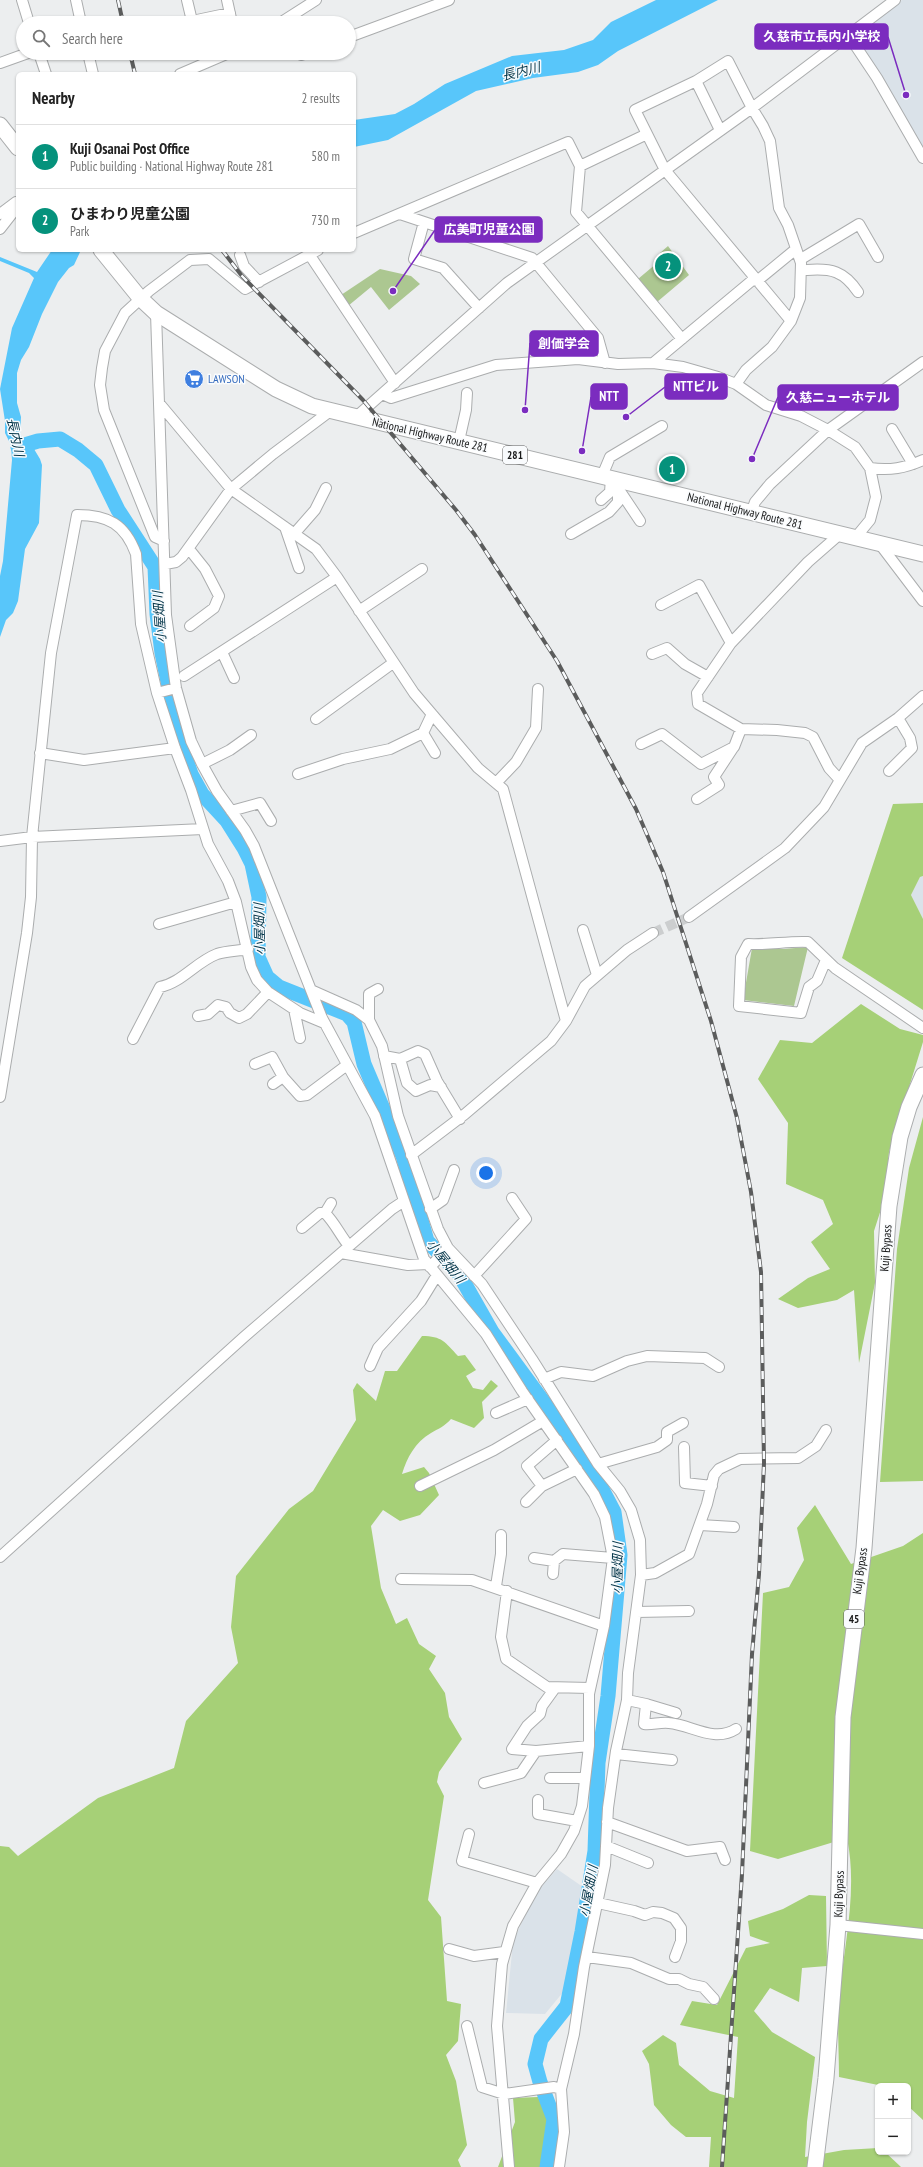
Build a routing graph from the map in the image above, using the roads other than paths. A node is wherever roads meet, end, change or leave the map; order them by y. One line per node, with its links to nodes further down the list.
1 (22, 0): 8 (street)
2 (76, 0): 9 (street)
3 (187, 0): 10 (street)
4 (227, 0): 11 (street)
5 (316, 0): 12 (street)
6 (449, 0): 13 (street)
7 (895, 0): 14 (street)
8 (27, 16)
9 (79, 16)
10 (191, 16)
11 (231, 16)
12 (291, 16)
13 (356, 34)
14 (849, 36): 24 (street); 29 (street)
15 (16, 57): 19 (street)
16 (41, 60): 20 (street)
17 (90, 60): 21 (street)
18 (212, 60): 22 (street)
19 (0, 63)
20 (45, 72)
21 (93, 72)
22 (185, 72)
23 (696, 81): 24 (street); 26 (street); 27 (street)
24 (752, 108): 26 (street); 40 (street)
25 (0, 125): 28 (highway)
26 (720, 130): 31 (street)
27 (647, 134): 30 (street); 31 (street)
28 (16, 145)
29 (923, 158)
30 (580, 166): 35 (street); 37 (street)
31 (665, 170): 37 (street); 48 (street)
32 (16, 202): 34 (street)
33 (16, 209): 38 (street)
34 (0, 214)
35 (400, 214): 36 (street); 39 (street)
36 (424, 222): 46 (street); 52 (street)
37 (588, 225): 46 (street); 55 (street)
38 (0, 229)
39 (356, 231)
40 (796, 249): 45 (street); 48 (street)
41 (103, 252): 51 (highway, National Highway Route 281 / 281)
42 (313, 252): 49 (street); 59 (street)
43 (240, 255): 49 (street)
44 (878, 257): 45 (street)
45 (800, 259): 54 (street)
46 (536, 263): 52 (street); 57 (street)
47 (807, 270): 50 (street)
48 (756, 280): 54 (street); 55 (street)
49 (259, 282): 51 (street)
50 (858, 292)
51 (138, 295): 53 (highway, National Highway Route 281 / 281); 84 (street)
52 (479, 308): 59 (street)
53 (156, 313): 63 (street); 64 (highway, National Highway Route 281 / 281)
54 (791, 321): 60 (street)
55 (682, 339): 58 (street)
56 (923, 362): 68 (street)
57 (605, 363): 58 (street); 62 (street)
58 (653, 363): 60 (street)
59 (394, 384): 62 (street)
60 (736, 384): 68 (street)
61 (467, 393): 69 (street)
62 (382, 394): 65 (street)
63 (159, 403): 75 (street); 84 (street)
64 (329, 412): 65 (highway, National Highway Route 281 / 281); 75 (street)
65 (356, 418): 69 (highway, National Highway Route 281 / 281)
66 (662, 426): 73 (street)
67 (892, 429): 71 (street)
68 (828, 430): 72 (street); 77 (street)
69 (459, 441): 73 (highway, National Highway Route 281 / 281)
70 (923, 460): 71 (street)
71 (913, 464): 72 (street)
72 (870, 468): 83 (street)
73 (610, 481): 76 (street); 77 (highway, National Highway Route 281 / 281); 78 (street); 81 (street)
74 (326, 488): 80 (street)
75 (231, 490): 79 (street); 86 (street)
76 (602, 500)
77 (751, 513): 82 (highway, National Highway Route 281 / 281)
78 (640, 521)
79 (285, 527): 80 (street); 89 (street)
80 (294, 534): 91 (street)
81 (571, 534)
82 (840, 534): 83 (highway, National Highway Route 281 / 281); 96 (street)
83 (856, 537): 85 (highway, National Highway Route 281 / 281)
84 (164, 541): 88 (street)
85 (879, 543): 87 (highway, National Highway Route 281 / 281); 92 (street)
86 (189, 549): 88 (street); 95 (street)
87 (923, 554)
88 (165, 564): 103 (street)
89 (299, 568)
90 (422, 569): 94 (street)
91 (338, 578): 94 (street); 97 (street)
92 (923, 600)
93 (661, 605): 96 (street)
94 (359, 611): 99 (street)
95 (190, 626)
96 (731, 643): 101 (street)
97 (222, 652): 100 (street); 102 (street)
98 (652, 654): 101 (street)
99 (393, 663): 107 (street); 109 (street)
100 (184, 676)
101 (708, 677): 110 (street)
102 (234, 678)
103 (174, 688): 105 (street); 118 (street)
104 (538, 689): 122 (street)
105 (159, 692): 115 (street); 117 (street)
106 (923, 696): 108 (street)
107 (432, 714): 111 (street); 122 (street)
108 (898, 718): 119 (street); 121 (street)
109 (316, 719)
110 (741, 729): 114 (street); 121 (street)
111 (423, 733): 116 (street); 120 (street)
112 (251, 735): 118 (street)
113 (641, 744): 114 (street)
114 (734, 747): 123 (street)
115 (175, 748): 117 (street); 126 (street)
116 (435, 753)
117 (40, 754): 127 (street)
118 (202, 764): 124 (street)
119 (889, 771)
120 (298, 774)
121 (840, 780): 130 (street)
122 (497, 782): 144 (street)
123 (697, 799)
124 (231, 811): 125 (street); 139 (street)
125 (271, 821)
126 (203, 829): 127 (street); 129 (street)
127 (32, 837): 128 (street); 156 (street)
128 (0, 841)
129 (236, 902): 131 (street); 134 (street)
130 (689, 917)
131 (159, 924)
132 (583, 930): 136 (street)
133 (653, 933): 136 (street)
134 (248, 949): 138 (street); 147 (street)
135 (826, 960): 135 (street); 145 (street)
136 (597, 975): 144 (street)
137 (378, 989): 142 (street)
138 (268, 992): 140 (street); 141 (street)
139 (312, 993): 142 (street); 143 (street)
140 (294, 1009): 143 (street); 146 (street)
141 (198, 1016)
142 (369, 1020): 148 (street)
143 (323, 1021): 151 (street)
144 (566, 1021): 157 (street)
145 (923, 1028)
146 (300, 1038)
147 (133, 1039)
148 (384, 1056): 149 (street); 158 (street)
149 (400, 1059): 155 (street); 155 (street)
150 (255, 1064): 153 (street)
151 (348, 1065): 153 (street); 161 (street)
152 (923, 1075): 225 (highway, Kuji Bypass / 45)
153 (283, 1077): 154 (street)
154 (273, 1084)
155 (441, 1087): 157 (street)
156 (0, 1097)
157 (460, 1119): 158 (street)
158 (411, 1155): 163 (street)
159 (454, 1170): 163 (street)
160 (512, 1198): 171 (street)
161 (404, 1201): 166 (street); 169 (street)
162 (331, 1203): 164 (street)
163 (430, 1209): 167 (street)
164 (325, 1213): 165 (street); 166 (street)
165 (302, 1228)
166 (349, 1246): 168 (street)
167 (447, 1250): 169 (street); 171 (street)
168 (341, 1253): 169 (street); 191 (street)
169 (431, 1265): 170 (street)
170 (437, 1275): 172 (street); 175 (street)
171 (474, 1276): 174 (street)
172 (370, 1366)
173 (719, 1367): 174 (street)
174 (544, 1378): 182 (street)
175 (528, 1399): 176 (street); 177 (street)
176 (496, 1413)
177 (543, 1421): 180 (street); 184 (street)
178 (683, 1423): 182 (street)
179 (826, 1430): 186 (street)
180 (557, 1440): 183 (street); 185 (street)
181 (684, 1447): 186 (street)
182 (598, 1464): 196 (street)
183 (577, 1468): 185 (street); 193 (street)
184 (420, 1486)
185 (542, 1486): 187 (street)
186 (712, 1486): 188 (street)
187 (526, 1502)
188 (700, 1525): 189 (street); 196 (street)
189 (734, 1527)
190 (501, 1535): 198 (street)
191 (0, 1557)
192 (534, 1558): 194 (street)
193 (613, 1558): 194 (street); 202 (street)
194 (554, 1561): 195 (street)
195 (553, 1574)
196 (641, 1575): 201 (street)
197 (401, 1579): 198 (street)
198 (496, 1586): 199 (street)
199 (507, 1592): 202 (street); 203 (street)
200 (689, 1611): 201 (street)
201 (636, 1612): 205 (street)
202 (604, 1626): 204 (street)
203 (555, 1688): 204 (street); 210 (street)
204 (590, 1688): 209 (street)
205 (627, 1700): 206 (street); 211 (street)
206 (646, 1704): 207 (street); 208 (street)
207 (676, 1713)
208 (736, 1729)
209 (589, 1746): 210 (street); 214 (street)
210 (536, 1751): 215 (street)
211 (616, 1754): 212 (street); 218 (street)
212 (672, 1760)
213 (550, 1778): 214 (street)
214 (585, 1778): 217 (street)
215 (484, 1783)
216 (538, 1800): 217 (street)
217 (577, 1821): 223 (street)
218 (608, 1822): 220 (street); 221 (street)
219 (469, 1834): 223 (street)
220 (606, 1846): 222 (street); 224 (street)
221 (725, 1860)
222 (648, 1863)
223 (537, 1883): 228 (street)
224 (598, 1903): 229 (street); 230 (street)
225 (838, 1925): 226 (street); 237 (highway, Kuji Bypass / 45)
226 (923, 1934)
227 (449, 1949): 228 (street)
228 (504, 1952): 234 (street)
229 (587, 1957): 231 (street); 233 (street)
230 (675, 1957)
231 (714, 1999)
232 (467, 2026): 234 (street)
233 (557, 2088): 234 (street); 236 (street)
234 (504, 2094): 235 (street)
235 (509, 2167)
236 (559, 2167)
237 (815, 2167)

